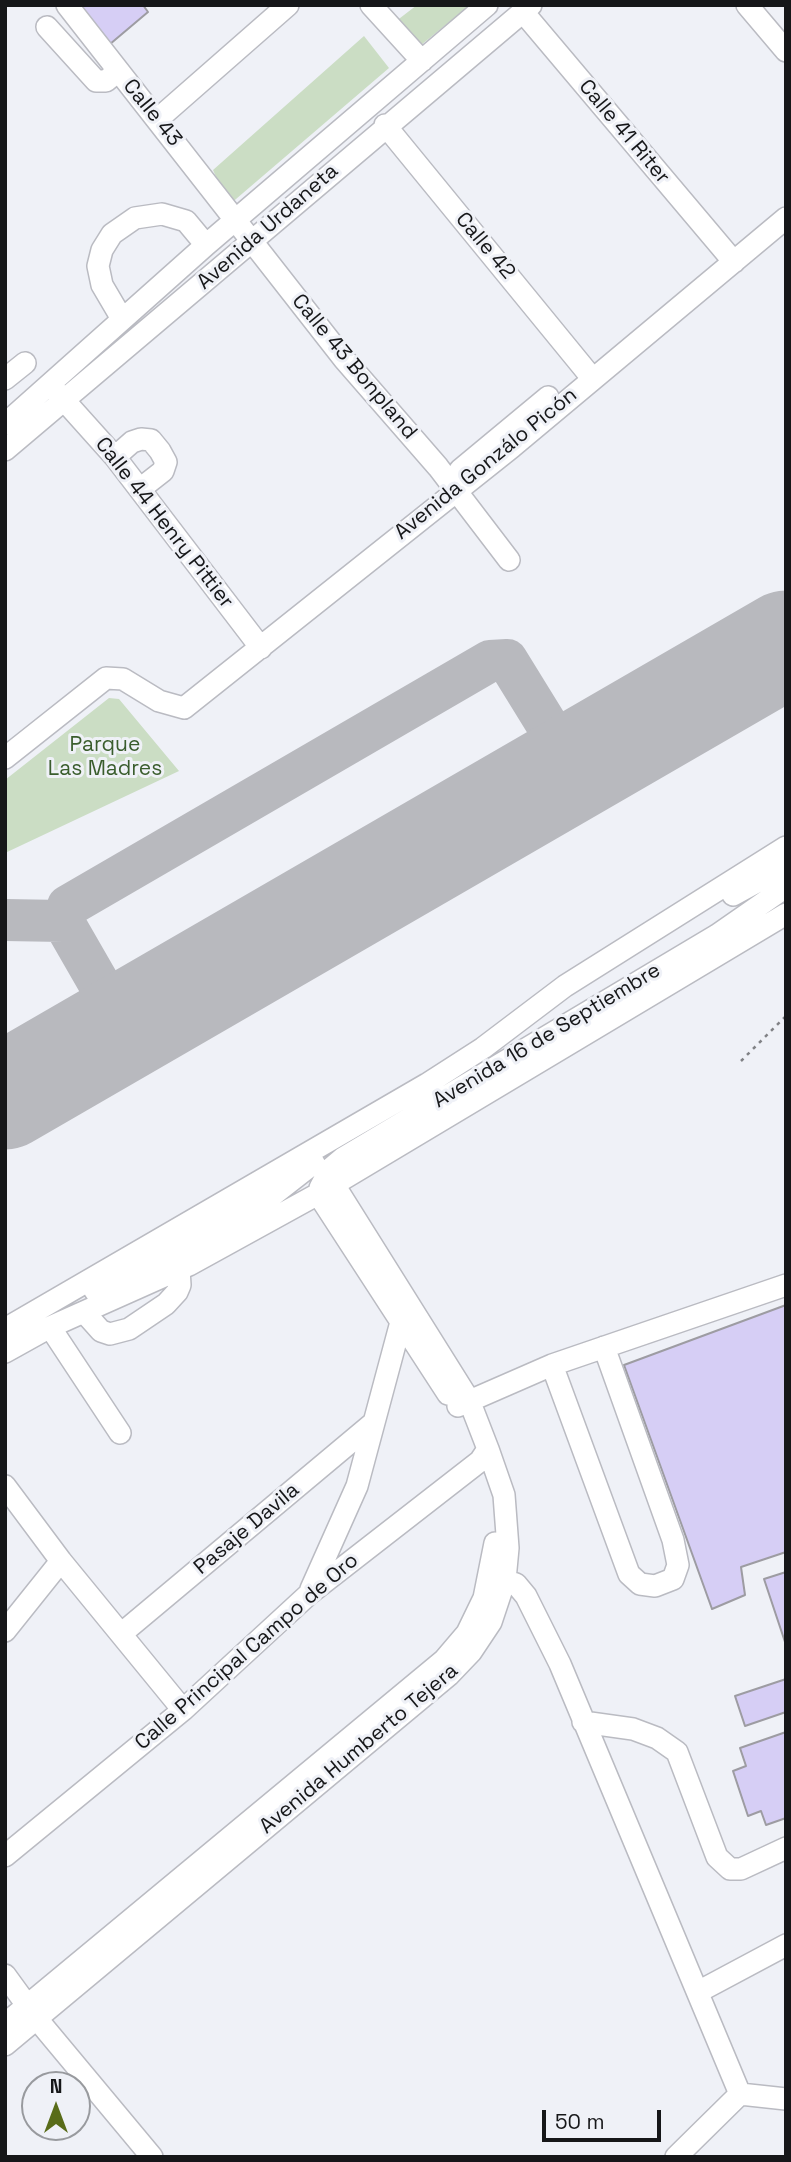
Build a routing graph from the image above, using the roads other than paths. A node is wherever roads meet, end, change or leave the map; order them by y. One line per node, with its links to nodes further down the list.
1 (67, 5): 10 (street, Calle 43)
2 (288, 5): 11 (street)
3 (372, 5): 9 (street)
4 (487, 5): 9 (street, Avenida Urdaneta)
5 (747, 5): 8 (street)
6 (527, 9): 12 (street, Avenida Urdaneta); 18 (street, Calle 41 Riter)
7 (47, 27): 10 (street)
8 (786, 51)
9 (422, 61): 15 (street, Avenida Urdaneta)
10 (118, 71): 11 (street, Calle 43)
11 (159, 119): 15 (street, Calle 43)
12 (385, 125): 16 (street, Avenida Urdaneta); 21 (street, Calle 42)
13 (786, 204): 18 (street, Avenida Gonzálo Picón)
14 (786, 218): 18 (street, Avenida Gonzálo Picón)
15 (238, 220): 16 (street, Calle 43); 17 (street, Avenida Urdaneta)
16 (253, 241): 23 (street, Avenida Urdaneta); 27 (street, Calle 43 Bonpland)
17 (206, 245): 19 (street, Avenida Urdaneta); 19 (street)
18 (730, 257): 21 (street, Avenida Gonzálo Picón)
19 (122, 319): 23 (street, Avenida Urdaneta)
20 (25, 363): 22 (street)
21 (588, 373): 27 (street, Avenida Gonzálo Picón)
22 (5, 379)
23 (57, 393): 24 (street, Avenida Urdaneta); 25 (street, Avenida Urdaneta); 26 (street, Calle 44 Henry Pittier)
24 (5, 424)
25 (5, 450)
26 (115, 457): 28 (street, Calle 44 Henry Pittier); 28 (street)
27 (452, 486): 29 (street, Calle 43 Bonpland); 30 (street, Avenida Gonzálo Picón)
28 (140, 489): 30 (street, Calle 44 Henry Pittier)
29 (509, 560)
30 (258, 644): 31 (street, Avenida Gonzálo Picón)
31 (5, 758)
32 (786, 847): 42 (street)
33 (786, 866): 43 (street)
34 (786, 887): 36 (street, Avenida 16 de Septiembre)
35 (786, 914): 36 (street, Avenida 16 de Septiembre)
36 (326, 1188): 37 (street, Avenida 16 de Septiembre); 40 (street, Avenida Humberto Tejera); 47 (street, Avenida Humberto Tejera)
37 (179, 1269): 39 (street, Avenida 16 de Septiembre); 39 (street)
38 (786, 1285): 44 (street)
39 (84, 1312): 41 (street, Avenida 16 de Septiembre)
40 (401, 1322): 47 (street, Avenida Humberto Tejera); 48 (street)
41 (50, 1327): 45 (street, Avenida 16 de Septiembre); 49 (street)
42 (5, 1329)
43 (5, 1338)
44 (604, 1347): 46 (street); 46 (street)
45 (5, 1352)
46 (552, 1365): 47 (street)
47 (462, 1403): 50 (street, Avenida Humberto Tejera)
48 (372, 1424): 54 (street); 56 (street, Pasaje Davila)
49 (120, 1433)
50 (484, 1455): 53 (street, Avenida Humberto Tejera); 54 (street, Calle Principal Campo de Oro); 64 (street, Avenida Humberto Tejera)
51 (5, 1486): 52 (street)
52 (61, 1561): 55 (street); 56 (street)
53 (505, 1580): 58 (street); 64 (street, Avenida Humberto Tejera)
54 (309, 1594): 57 (street, Calle Principal Campo de Oro)
55 (5, 1631)
56 (121, 1634): 57 (street)
57 (183, 1710): 60 (street, Calle Principal Campo de Oro)
58 (583, 1722): 59 (street); 63 (street)
59 (786, 1848)
60 (5, 1856)
61 (786, 1945): 63 (street)
62 (5, 1975): 64 (street)
63 (698, 1993): 67 (street)
64 (32, 2012): 65 (street, Avenida Humberto Tejera); 66 (street, Avenida Humberto Tejera); 69 (street)
65 (5, 2024)
66 (5, 2045)
67 (740, 2094): 68 (street); 70 (street)
68 (786, 2099)
69 (152, 2157)
70 (676, 2157)

